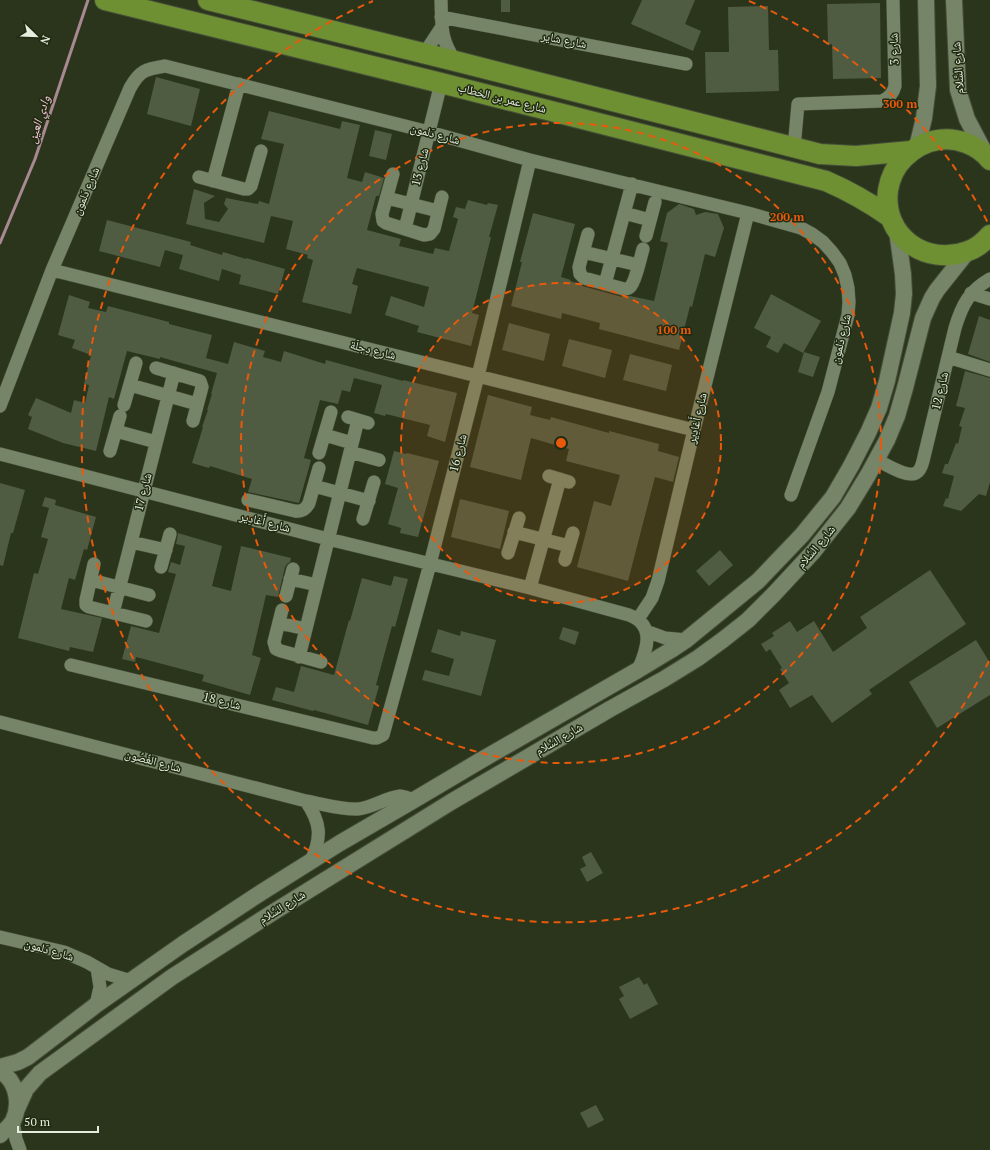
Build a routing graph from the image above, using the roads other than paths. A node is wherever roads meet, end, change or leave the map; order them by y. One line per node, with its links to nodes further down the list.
1 (105, 0): 11 (main road, شارع عمر بن الخطاب)
2 (208, 0): 8 (main road, شارع عمر بن الخطاب)
3 (441, 0): 7 (street)
4 (893, 0): 14 (street, شارع 3)
5 (926, 0): 15 (street)
6 (954, 0): 17 (street, شارع السَّلام)
7 (441, 22): 8 (street); 9 (street); 10 (street, شارع شاير)
8 (424, 54): 9 (main road, شارع عمر بن الخطاب)
9 (455, 61): 14 (main road, شارع عمر بن الخطاب)
10 (686, 64)
11 (441, 83): 13 (street, شارع 13); 31 (main road, شارع عمر بن الخطاب)
12 (239, 84): 13 (street, شارع دَلمون); 21 (street); 38 (street, شارع دَلمون)
13 (429, 132): 18 (street, شارع دَلمون); 26 (street, شارع 13)
14 (794, 148): 15 (main road, شارع عمر بن الخطاب)
15 (914, 149): 17 (main road); 31 (main road)
16 (261, 151): 21 (street)
17 (988, 157)
18 (530, 160): 22 (street, شارع دَلمون); 48 (street, شارع 16)
19 (393, 174): 24 (street, شارع 13)
20 (199, 177): 21 (street)
21 (214, 181)
22 (632, 184): 28 (street); 29 (street, شارع دَلمون)
23 (442, 197): 27 (street, شارع 13)
24 (387, 198): 26 (street); 32 (street, شارع 13)
25 (655, 202): 30 (street)
26 (411, 204): 27 (street); 32 (street, شارع 13)
27 (438, 211): 32 (street, شارع 13)
28 (624, 213): 30 (street); 36 (street)
29 (748, 213): 56 (street, شارع أَغادِير); 72 (street, شارع دَلمون)
30 (650, 220): 37 (street)
31 (894, 224): 34 (main road, شارع عمر بن الخطاب); 101 (street, شارع السَّلام)
32 (405, 230)
33 (588, 234): 35 (street)
34 (983, 243): 65 (street, شارع السَّلام)
35 (583, 252): 36 (street); 40 (street)
36 (612, 259): 37 (street); 40 (street)
37 (638, 266): 40 (street)
38 (52, 270): 48 (street, شارع دِجلَة); 52 (street, شارع دَلمون)
39 (990, 279): 41 (street, شارع 12)
40 (605, 284)
41 (971, 293): 42 (street); 43 (street, شارع 12)
42 (990, 299)
43 (948, 357): 46 (street); 65 (street, شارع 12)
44 (136, 363): 49 (street)
45 (156, 368): 47 (street)
46 (990, 370)
47 (174, 373): 50 (street, شارع 17); 51 (street)
48 (478, 376): 56 (street, شارع دِجلَة); 88 (street, شارع 16)
49 (130, 385): 50 (street); 57 (street)
50 (168, 396): 51 (street); 59 (street, شارع 17)
51 (197, 404): 55 (street)
52 (0, 406)
53 (331, 412): 58 (street)
54 (358, 420): 60 (street)
55 (193, 421)
56 (694, 430): 97 (street, شارع أَغادِير)
57 (116, 432): 59 (street); 61 (street)
58 (325, 435): 60 (street); 62 (street)
59 (156, 442): 70 (street, شارع 17)
60 (351, 447): 64 (street); 71 (street)
61 (110, 451)
62 (319, 453)
63 (0, 454): 70 (street, شارع أَغادِير)
64 (379, 460)
65 (877, 460): 112 (street, شارع السَّلام)
66 (319, 468): 69 (street)
67 (559, 479): 81 (street)
68 (374, 482): 74 (street)
69 (314, 486): 71 (street); 73 (street)
70 (143, 492): 80 (street, شارع أَغادِير); 82 (street, شارع 17)
71 (340, 493): 74 (street); 80 (street)
72 (792, 495)
73 (248, 500)
74 (369, 501): 76 (street)
75 (519, 518): 77 (street)
76 (363, 519)
77 (514, 532): 81 (street); 85 (street)
78 (573, 533): 83 (street)
79 (170, 534): 84 (street)
80 (328, 539): 88 (street, شارع أَغادِير); 91 (street)
81 (543, 539): 83 (street); 93 (street)
82 (131, 542): 84 (street); 92 (street, شارع 17)
83 (569, 546): 86 (street)
84 (166, 550): 89 (street)
85 (508, 553)
86 (565, 560)
87 (94, 564): 90 (street)
88 (430, 564): 93 (street, شارع أَغادِير); 107 (street, شارع 16)
89 (162, 567)
90 (90, 580): 92 (street); 96 (street)
91 (317, 585): 95 (street); 99 (street)
92 (119, 587): 94 (street); 96 (street, شارع 17)
93 (530, 588): 97 (street, شارع أَغادِير)
94 (149, 595)
95 (286, 596)
96 (113, 613): 98 (street)
97 (638, 619): 100 (street)
98 (146, 621)
99 (306, 629): 102 (street); 102 (street)
100 (646, 630): 101 (street); 105 (street)
101 (686, 640): 105 (street, شارع السَّلام)
102 (300, 657): 103 (street)
103 (320, 662)
104 (71, 665): 107 (street, شارع 18)
105 (638, 670): 108 (street, شارع السَّلام)
106 (0, 722): 109 (street, شارع الغُصُون)
107 (373, 738)
108 (414, 800): 109 (street, شارع الغُصُون); 110 (street, شارع السَّلام)
109 (306, 801): 111 (street)
110 (378, 821): 111 (street, شارع السَّلام); 112 (street)
111 (316, 857): 112 (street); 115 (street, شارع السَّلام)
112 (355, 862): 119 (street, شارع السَّلام)
113 (0, 936): 114 (street, شارع دَلمون)
114 (97, 968): 115 (street, شارع دَلمون); 116 (street)
115 (130, 981): 116 (street, شارع السَّلام)
116 (96, 1005): 117 (street, شارع السَّلام)
117 (0, 1067)
118 (0, 1071): 119 (street)
119 (15, 1115): 120 (street); 121 (street)
120 (0, 1134)
121 (20, 1150)

